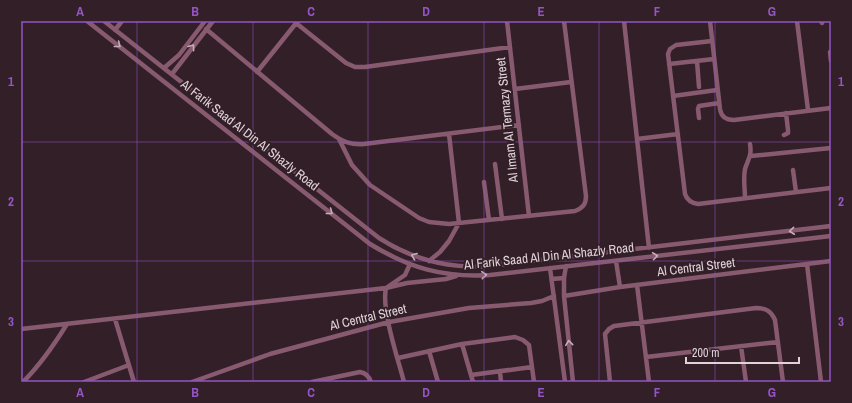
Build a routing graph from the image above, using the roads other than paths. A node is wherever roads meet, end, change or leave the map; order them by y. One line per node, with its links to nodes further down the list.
1 (87, 21): 49 (street, Al Farik Saad Al Din Al Shazly Road, one-way to 49)
2 (104, 21): 13 (street, Al Farik Saad Al Din Al Shazly Road)
3 (122, 21): 13 (street)
4 (205, 21): 17 (street)
5 (213, 21): 12 (street)
6 (507, 21): 15 (street, Al Imam Al Termazy Street)
7 (564, 21): 26 (street)
8 (624, 21): 41 (street)
9 (710, 21): 14 (street)
10 (797, 21): 33 (street)
11 (297, 22): 15 (street); 24 (street)
12 (206, 29): 18 (street, one-way to 12); 24 (street)
13 (115, 30): 23 (street, Al Farik Saad Al Din Al Shazly Road)
14 (712, 41): 19 (street); 22 (street)
15 (510, 47): 28 (street, Al Imam Al Termazy Street)
16 (830, 52): 21 (street)
17 (179, 55): 18 (street); 23 (street)
18 (184, 58): 25 (street)
19 (714, 59): 20 (street); 29 (street)
20 (697, 61): 22 (street); 27 (street)
21 (831, 61)
22 (669, 64): 30 (street)
23 (164, 68): 25 (street, Al Farik Saad Al Din Al Shazly Road)
24 (258, 72): 40 (street)
25 (172, 74): 47 (street, Al Farik Saad Al Din Al Shazly Road)
26 (571, 82): 28 (street); 55 (street)
27 (700, 87)
28 (515, 89): 36 (street, Al Imam Al Termazy Street)
29 (717, 90): 30 (street); 31 (street)
30 (673, 96): 38 (street)
31 (719, 103): 34 (street); 35 (street)
32 (831, 108): 33 (street)
33 (808, 110): 34 (street)
34 (786, 113): 39 (street)
35 (699, 118)
36 (519, 125): 37 (street); 55 (street, Al Imam Al Termazy Street)
37 (449, 134): 40 (street); 58 (street)
38 (678, 134): 41 (street); 54 (street)
39 (784, 135)
40 (339, 139): 58 (street)
41 (637, 139): 64 (street)
42 (750, 144): 44 (street)
43 (831, 148): 44 (street)
44 (751, 156): 54 (street)
45 (495, 164): 56 (street)
46 (793, 170): 52 (street)
47 (302, 177): 49 (street); 50 (street, Al Farik Saad Al Din Al Shazly Road)
48 (484, 182): 57 (street)
49 (295, 185): 53 (street, Al Farik Saad Al Din Al Shazly Road)
50 (315, 188): 53 (street); 66 (street, Al Farik Saad Al Din Al Shazly Road, one-way to 50)
51 (831, 188): 52 (street)
52 (796, 192): 54 (street)
53 (308, 194): 71 (street, Al Farik Saad Al Din Al Shazly Road, one-way to 71)
54 (745, 198)
55 (529, 216): 56 (street)
56 (502, 219): 57 (street)
57 (489, 220): 58 (street)
58 (459, 223): 66 (street)
59 (831, 226): 60 (street, Al Farik Saad Al Din Al Shazly Road, one-way to 60)
60 (743, 236): 62 (street, Al Farik Saad Al Din Al Shazly Road); 63 (street)
61 (831, 236): 63 (street, Al Farik Saad Al Din Al Shazly Road)
62 (725, 238): 64 (street, Al Farik Saad Al Din Al Shazly Road); 65 (street)
63 (742, 246): 65 (street, Al Farik Saad Al Din Al Shazly Road)
64 (648, 248): 67 (street, Al Farik Saad Al Din Al Shazly Road)
65 (725, 248): 68 (street, Al Farik Saad Al Din Al Shazly Road, one-way to 65)
66 (429, 261): 70 (street, Al Farik Saad Al Din Al Shazly Road)
67 (532, 261): 70 (street, Al Farik Saad Al Din Al Shazly Road); 75 (street)
68 (616, 261): 73 (street, Al Farik Saad Al Din Al Shazly Road); 81 (street)
69 (831, 261): 72 (street, Al Central Street)
70 (513, 263): 76 (street)
71 (410, 264): 77 (street, Al Farik Saad Al Din Al Shazly Road); 82 (street)
72 (807, 264): 80 (street, Al Central Street); 118 (street)
73 (566, 266): 74 (street, Al Farik Saad Al Din Al Shazly Road); 78 (street)
74 (550, 268): 75 (street, Al Farik Saad Al Din Al Shazly Road); 79 (street)
75 (531, 270): 76 (street, Al Farik Saad Al Din Al Shazly Road)
76 (513, 272): 77 (street, Al Farik Saad Al Din Al Shazly Road, one-way to 76)
77 (456, 276): 82 (street)
78 (564, 278): 79 (street); 84 (street)
79 (552, 279): 83 (street)
80 (637, 285): 81 (street, Al Central Street); 87 (street)
81 (620, 287): 84 (street, Al Central Street)
82 (386, 288): 85 (street); 86 (street)
83 (554, 296): 86 (street, Al Central Street); 112 (street)
84 (564, 296): 113 (street, one-way to 84)
85 (115, 319): 88 (street); 96 (street)
86 (389, 322): 95 (street); 104 (street, Al Central Street)
87 (642, 322): 90 (street); 94 (street); 114 (street)
88 (67, 324): 89 (street); 101 (street)
89 (21, 329)
90 (778, 342): 92 (street); 117 (street)
91 (462, 344): 93 (street); 97 (street); 99 (street)
92 (742, 346): 94 (street); 116 (street)
93 (429, 351): 95 (street); 108 (street)
94 (646, 357): 115 (street)
95 (398, 358): 107 (street)
96 (129, 365): 102 (street); 103 (street)
97 (532, 368): 98 (street); 111 (street)
98 (500, 371): 99 (street); 110 (street)
99 (471, 375): 109 (street)
100 (338, 379): 105 (street); 106 (street)
101 (22, 382)
102 (84, 382)
103 (134, 382)
104 (192, 382)
105 (312, 382)
106 (371, 382)
107 (404, 382)
108 (438, 382)
109 (473, 382)
110 (501, 382)
111 (534, 382)
112 (565, 382)
113 (573, 382)
114 (610, 382)
115 (649, 382)
116 (746, 382)
117 (782, 382)
118 (821, 382)

